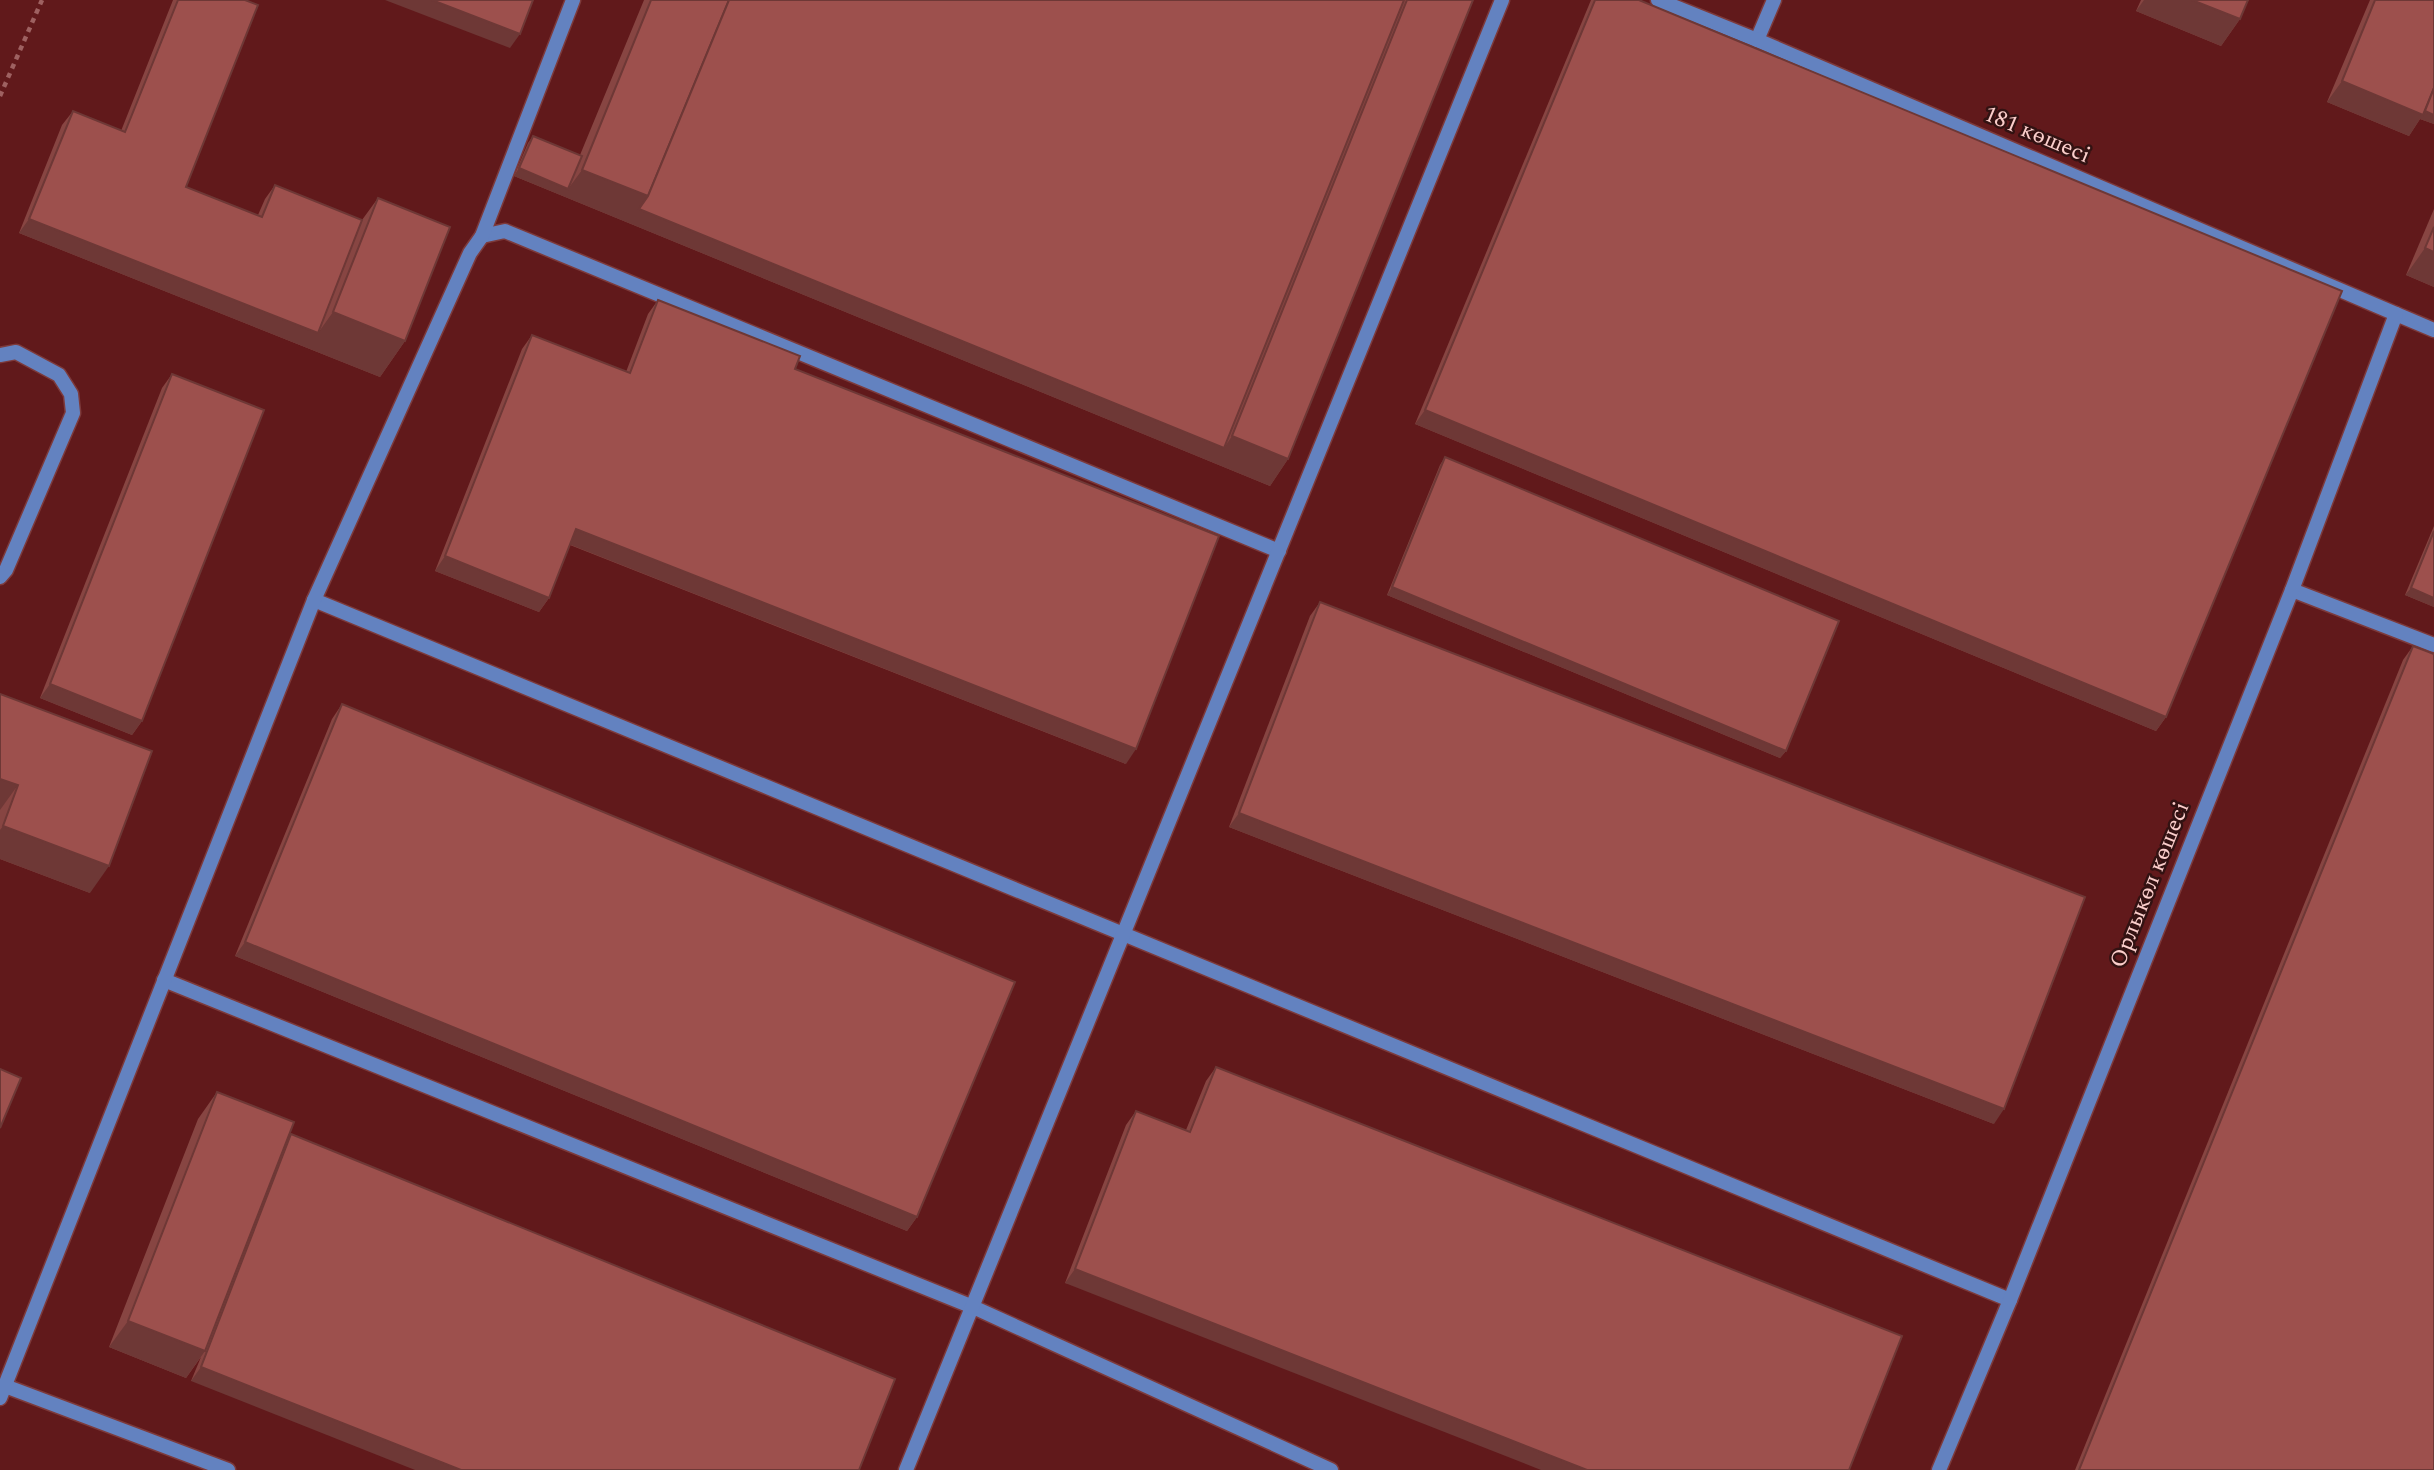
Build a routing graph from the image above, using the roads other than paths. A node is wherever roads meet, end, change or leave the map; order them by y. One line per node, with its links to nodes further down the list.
1 (573, 0): 6 (street)
2 (1502, 0): 10 (street)
3 (1658, 0): 5 (street, 181 көшесі)
4 (1774, 0): 5 (street)
5 (1757, 40): 7 (street, 181 көшесі)
6 (482, 236): 10 (street); 13 (street)
7 (2396, 314): 8 (street, 181 көшесі); 12 (street, Орлыкөл көшесі)
8 (2434, 330)
9 (0, 355): 11 (street)
10 (1279, 551): 15 (street)
11 (0, 577)
12 (2292, 590): 14 (street); 17 (street, Орлыкөл көшесі)
13 (314, 600): 15 (street); 16 (street)
14 (2434, 645)
15 (1123, 934): 17 (street); 18 (street)
16 (164, 980): 18 (street); 19 (street)
17 (2010, 1300): 23 (street, Орлыкөл көшесі)
18 (973, 1307): 21 (street); 22 (street)
19 (2, 1392): 20 (street)
20 (228, 1470)
21 (906, 1470)
22 (1331, 1470)
23 (1939, 1470)

